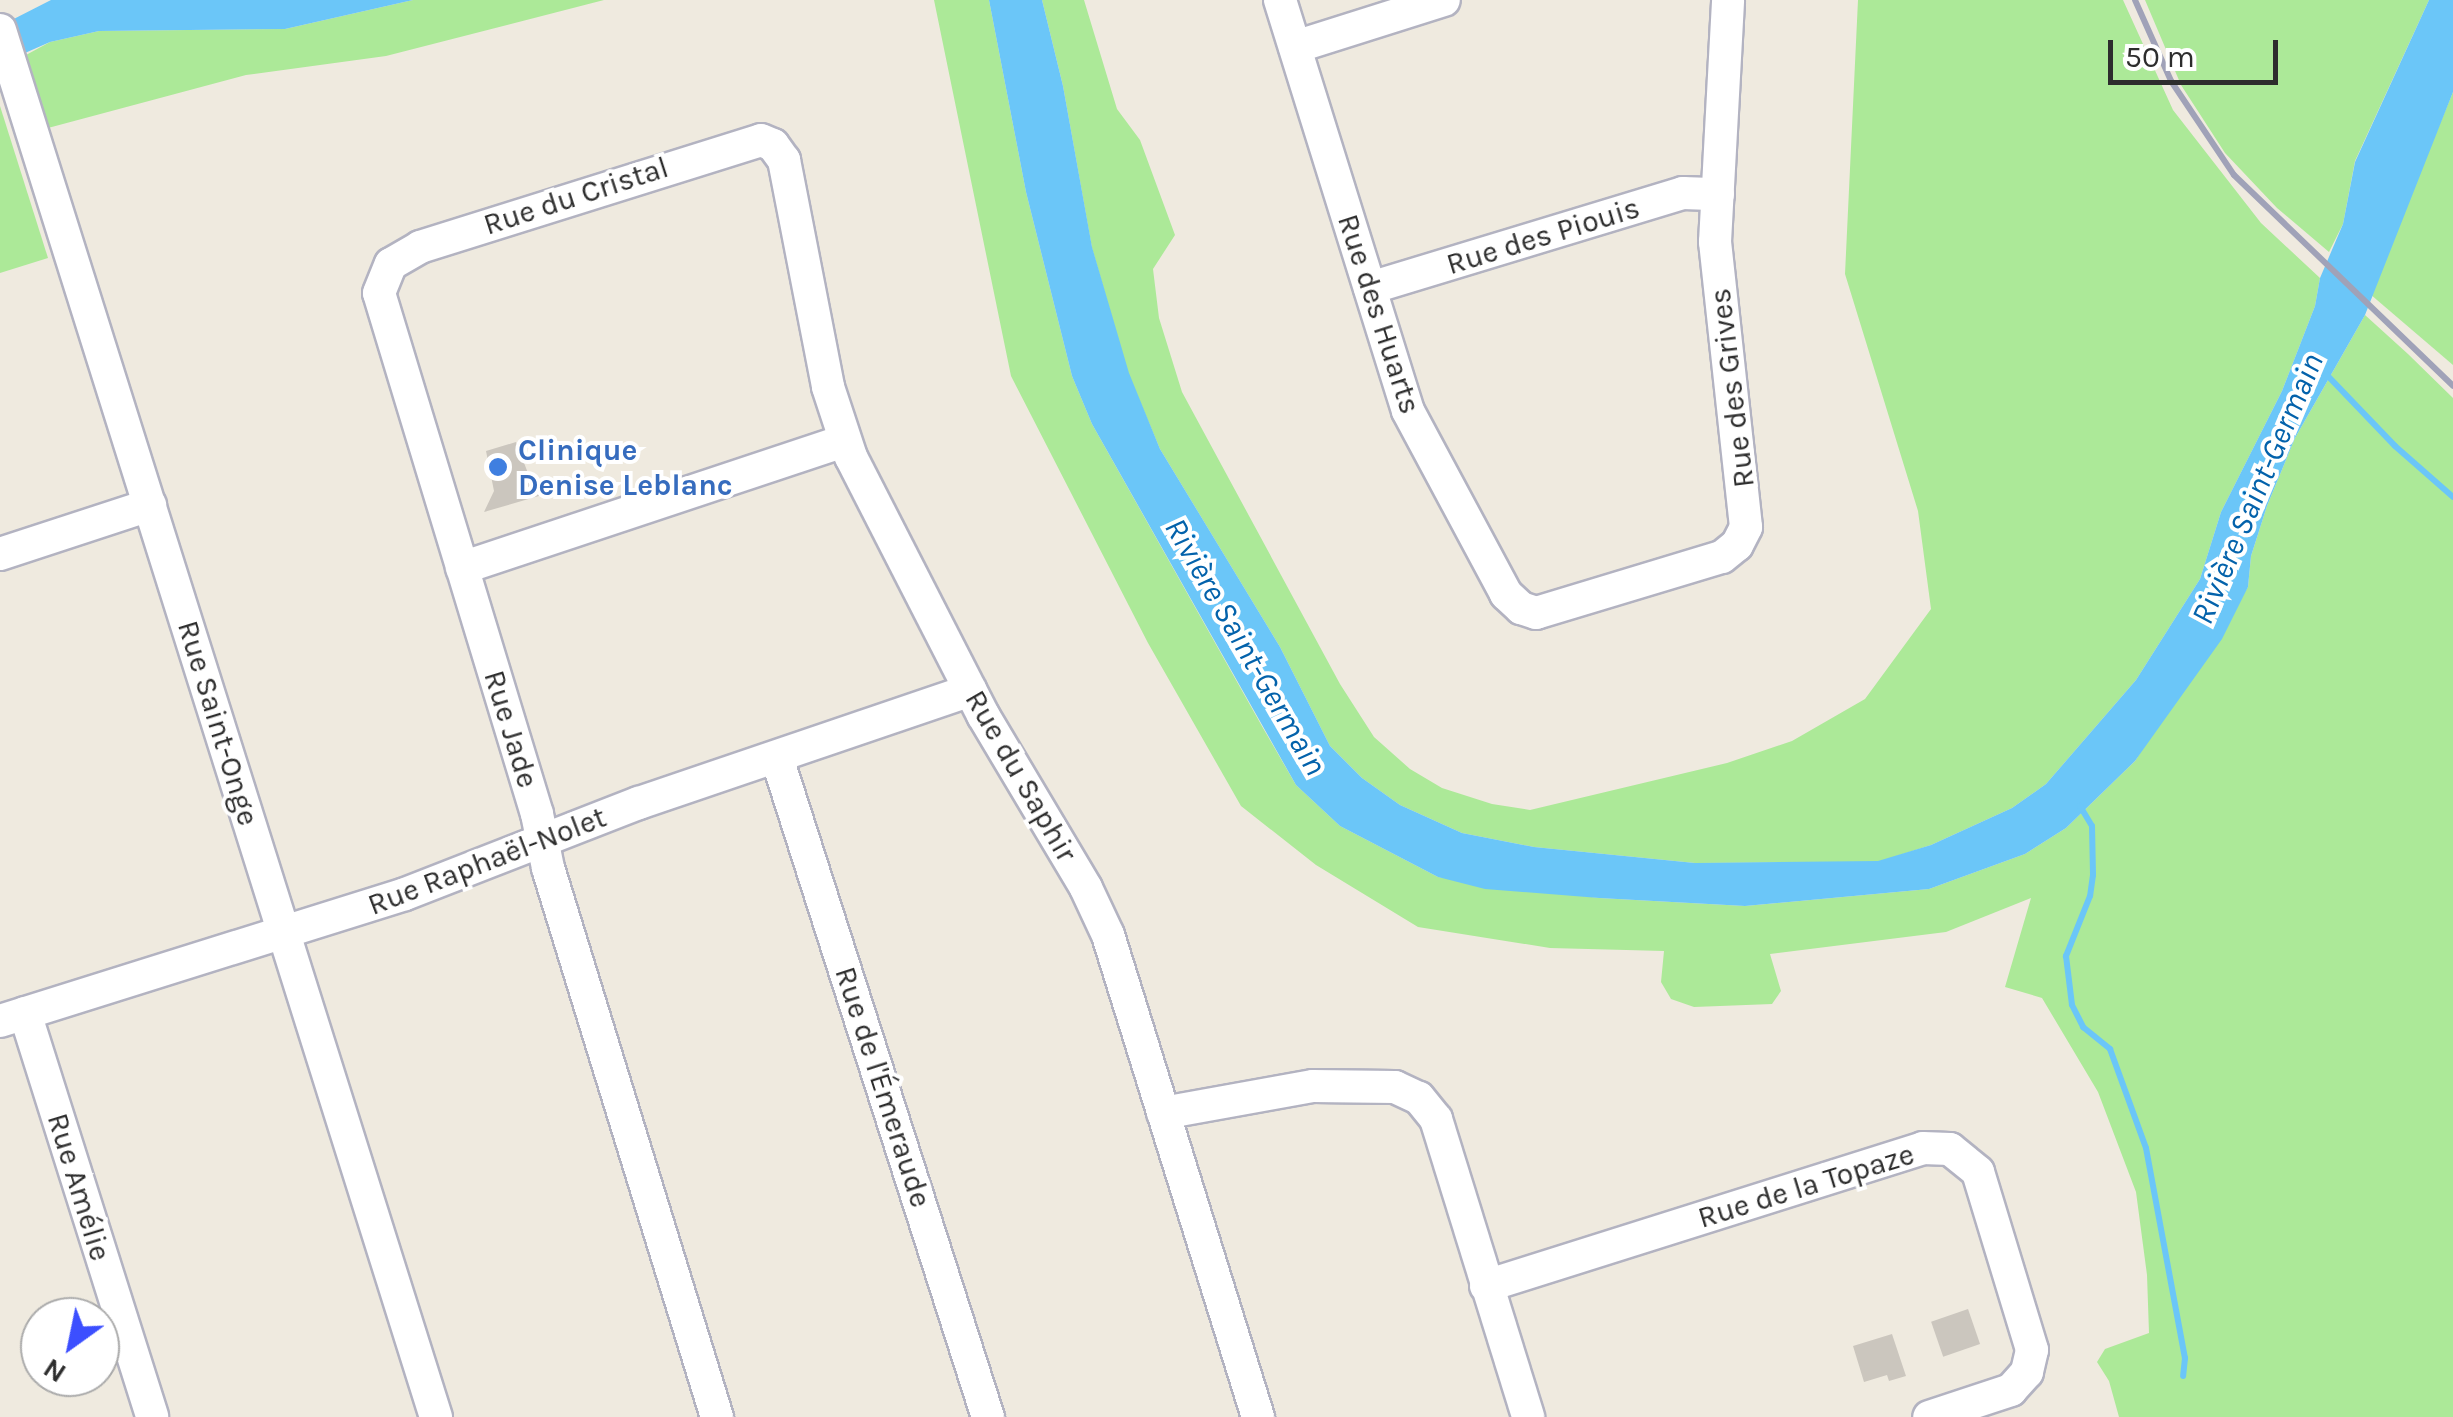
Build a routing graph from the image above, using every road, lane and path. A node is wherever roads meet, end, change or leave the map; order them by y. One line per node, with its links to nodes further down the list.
1 (1280, 0): 5 (street, Rue des Huarts)
2 (1444, 0): 5 (street)
3 (1728, 0): 7 (street, Rue des Grives)
4 (0, 30): 11 (street, Rue Saint-Onge)
5 (1295, 46): 9 (street, Rue des Huarts)
6 (774, 144): 8 (street, Rue du Cristal); 10 (street, Rue du Saphir)
7 (1718, 194): 9 (street, Rue des Piouis); 14 (street, Rue des Grives)
8 (384, 272): 13 (street, Rue Jade)
9 (1370, 288): 14 (street, Rue des Huarts)
10 (844, 441): 13 (street); 15 (street, Rue du Saphir)
11 (150, 506): 12 (street); 18 (street, Rue Saint-Onge)
12 (0, 554)
13 (462, 568): 17 (street, Rue Jade)
14 (1521, 608)
15 (970, 690): 16 (street, Rue Raphaël-Nolet); 20 (street, Rue du Saphir)
16 (778, 758): 17 (street, Rue Raphaël-Nolet); 25 (street, Rue de l'Émeraude)
17 (542, 841): 18 (street, Rue Raphaël-Nolet); 24 (street, Rue Jade)
18 (284, 932): 19 (street, Rue Raphaël-Nolet); 23 (street, Rue Saint-Onge)
19 (12, 1017): 22 (street, Rue Amélie)
20 (1162, 1113): 21 (street); 26 (street, Rue du Saphir)
21 (1486, 1286): 27 (street); 28 (street, Rue de la Topaze)
22 (152, 1417)
23 (436, 1417)
24 (718, 1417)
25 (988, 1417)
26 (1258, 1417)
27 (1528, 1417)
28 (1928, 1417)

